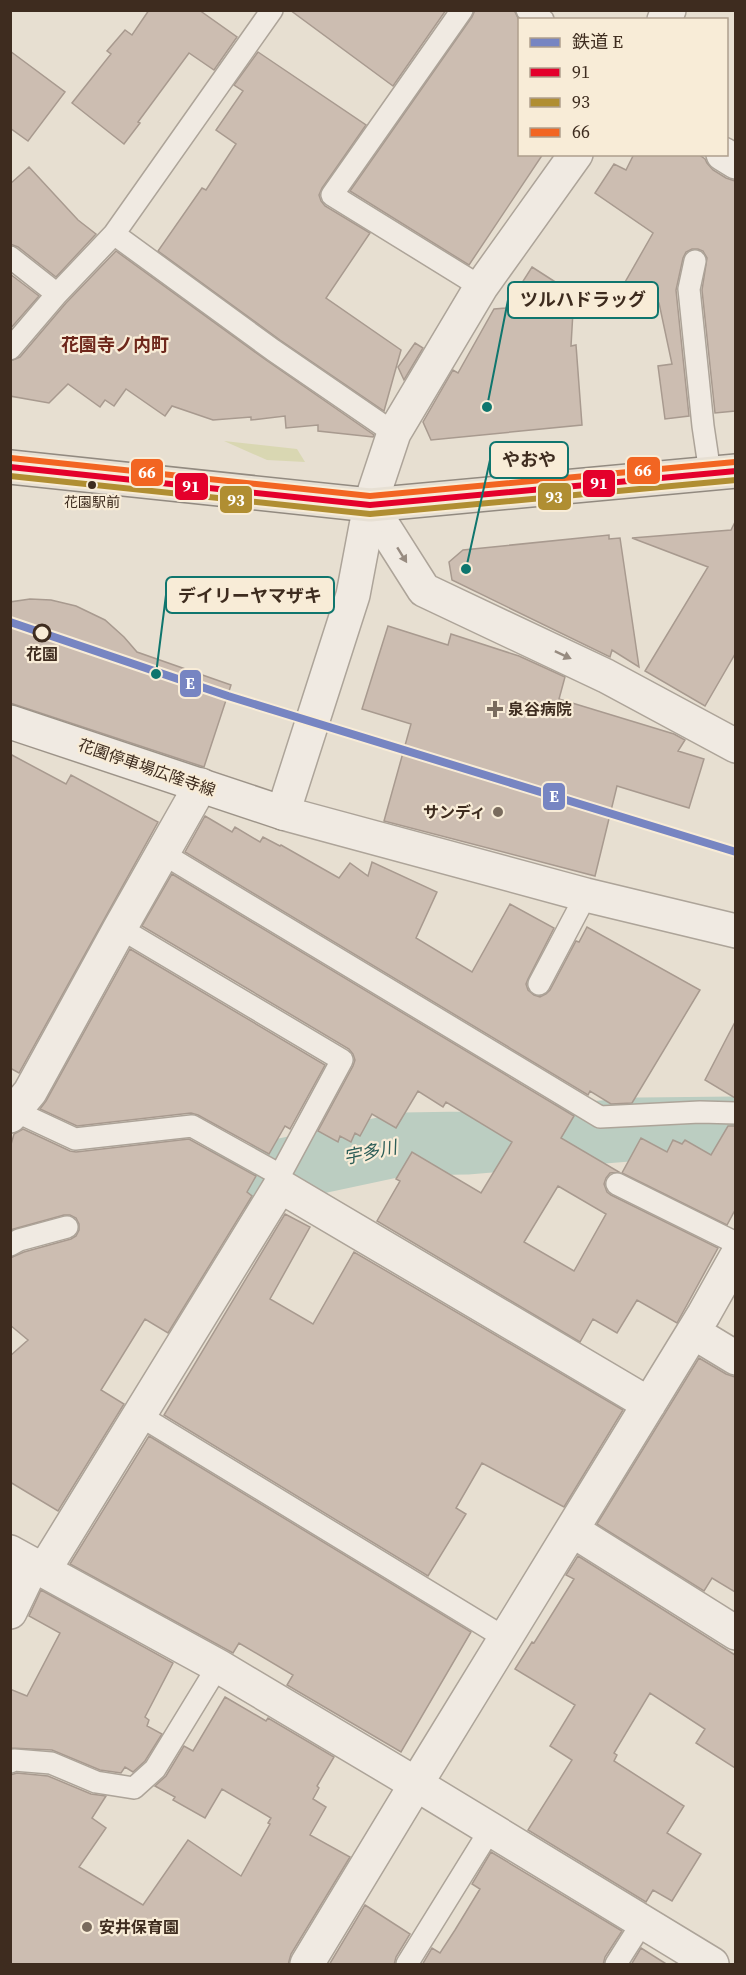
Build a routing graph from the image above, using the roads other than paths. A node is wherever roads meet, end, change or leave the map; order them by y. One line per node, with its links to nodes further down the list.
1 (272, 10): 6 (lane)
2 (462, 10): 9 (lane)
3 (527, 10): 4 (lane)
4 (540, 18)
5 (575, 156): 9 (street)
6 (114, 234): 10 (lane); 12 (lane)
7 (10, 257): 10 (lane)
8 (695, 261): 14 (lane)
9 (481, 287): 12 (street)
10 (57, 294): 11 (lane)
11 (10, 349)
12 (394, 433): 15 (street)
13 (10, 467): 15 (main road)
14 (723, 472): 15 (main road)
15 (370, 505): 17 (street, one-way to 17); 19 (street)
16 (10, 722): 18 (street, 花園停車場広隆寺線)
17 (735, 746)
18 (201, 785): 19 (street, 花園停車場広隆寺線); 20 (street)
19 (283, 813): 21 (street, 花園停車場広隆寺線)
20 (162, 853): 22 (street); 26 (lane)
21 (586, 895): 23 (street, 花園停車場広隆寺線); 24 (lane)
22 (120, 928): 25 (street); 27 (lane)
23 (735, 931)
24 (539, 984)
25 (16, 1101): 27 (lane)
26 (735, 1113)
27 (280, 1180): 35 (street); 36 (street)
28 (617, 1184): 30 (lane)
29 (67, 1227): 31 (lane)
30 (735, 1244)
31 (10, 1245)
32 (735, 1257): 33 (street)
33 (693, 1332): 34 (street); 35 (street)
34 (735, 1358)
35 (649, 1404): 37 (street)
36 (139, 1415): 38 (street); 41 (lane)
37 (572, 1530): 40 (street); 41 (street)
38 (29, 1562): 39 (street); 42 (street)
39 (10, 1612)
40 (735, 1633)
41 (506, 1638): 44 (street)
42 (218, 1666): 43 (lane); 44 (street)
43 (10, 1762)
44 (416, 1784): 45 (street); 47 (street)
45 (490, 1830): 46 (street); 48 (lane)
46 (642, 1923): 49 (lane); 50 (street)
47 (307, 1965)
48 (407, 1965)
49 (616, 1965)
50 (712, 1965)

